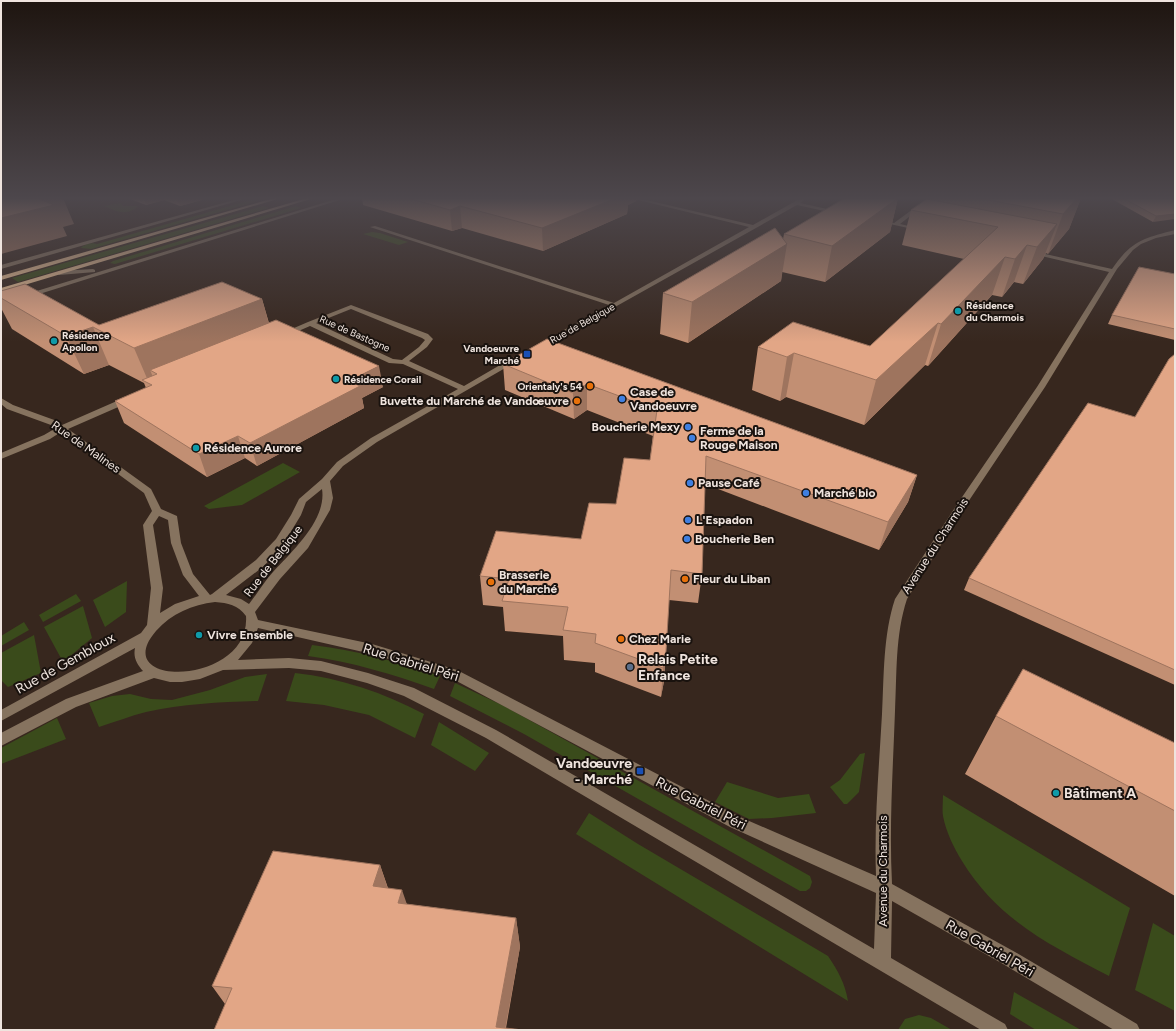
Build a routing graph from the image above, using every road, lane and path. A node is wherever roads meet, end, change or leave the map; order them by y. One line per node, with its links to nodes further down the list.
1 (77, 246): 9 (street)
2 (112, 246): 11 (main road)
3 (150, 246): 14 (main road)
4 (186, 246): 12 (street)
5 (432, 246): 18 (street)
6 (720, 246): 18 (street, Rue de Belgique)
7 (1135, 246): 13 (street, Avenue du Charmois)
8 (1026, 252): 13 (street)
9 (49, 254): 10 (street); 11 (street)
10 (1, 267)
11 (39, 267): 15 (main road)
12 (108, 270): 14 (street); 17 (street)
13 (1114, 271): 39 (street, Avenue du Charmois)
14 (59, 273): 16 (main road)
15 (1, 278)
16 (1, 290)
17 (1, 304)
18 (615, 305): 21 (street, Rue de Belgique)
19 (310, 323): 20 (street, Rue de Bastogne); 23 (street, Rue de Bastogne); 23 (street)
20 (275, 338)
21 (533, 350)
22 (521, 357): 24 (street, Rue de Belgique)
23 (404, 362): 24 (street, Rue de Bastogne)
24 (464, 389): 29 (street, Rue de Belgique)
25 (140, 394): 27 (street)
26 (1, 400): 27 (street, Rue de Malines)
27 (62, 429): 28 (street); 30 (street, Rue de Malines)
28 (1, 456)
29 (325, 481): 31 (street, Rue de Belgique); 32 (street, Rue de Belgique)
30 (158, 511): 31 (street, Rue de Malines); 33 (street)
31 (211, 599): 32 (street); 33 (street)
32 (251, 617): 35 (street); 39 (street, Rue Gabriel Péri)
33 (153, 626): 34 (street)
34 (144, 637): 36 (street); 37 (street, Rue de Gembloux)
35 (222, 665): 36 (street); 40 (street)
36 (153, 673): 38 (street)
37 (1, 716)
38 (1, 740)
39 (884, 888): 40 (street, Avenue du Charmois); 42 (street, Rue Gabriel Péri)
40 (882, 963): 41 (street)
41 (999, 1030)
42 (1131, 1030)

